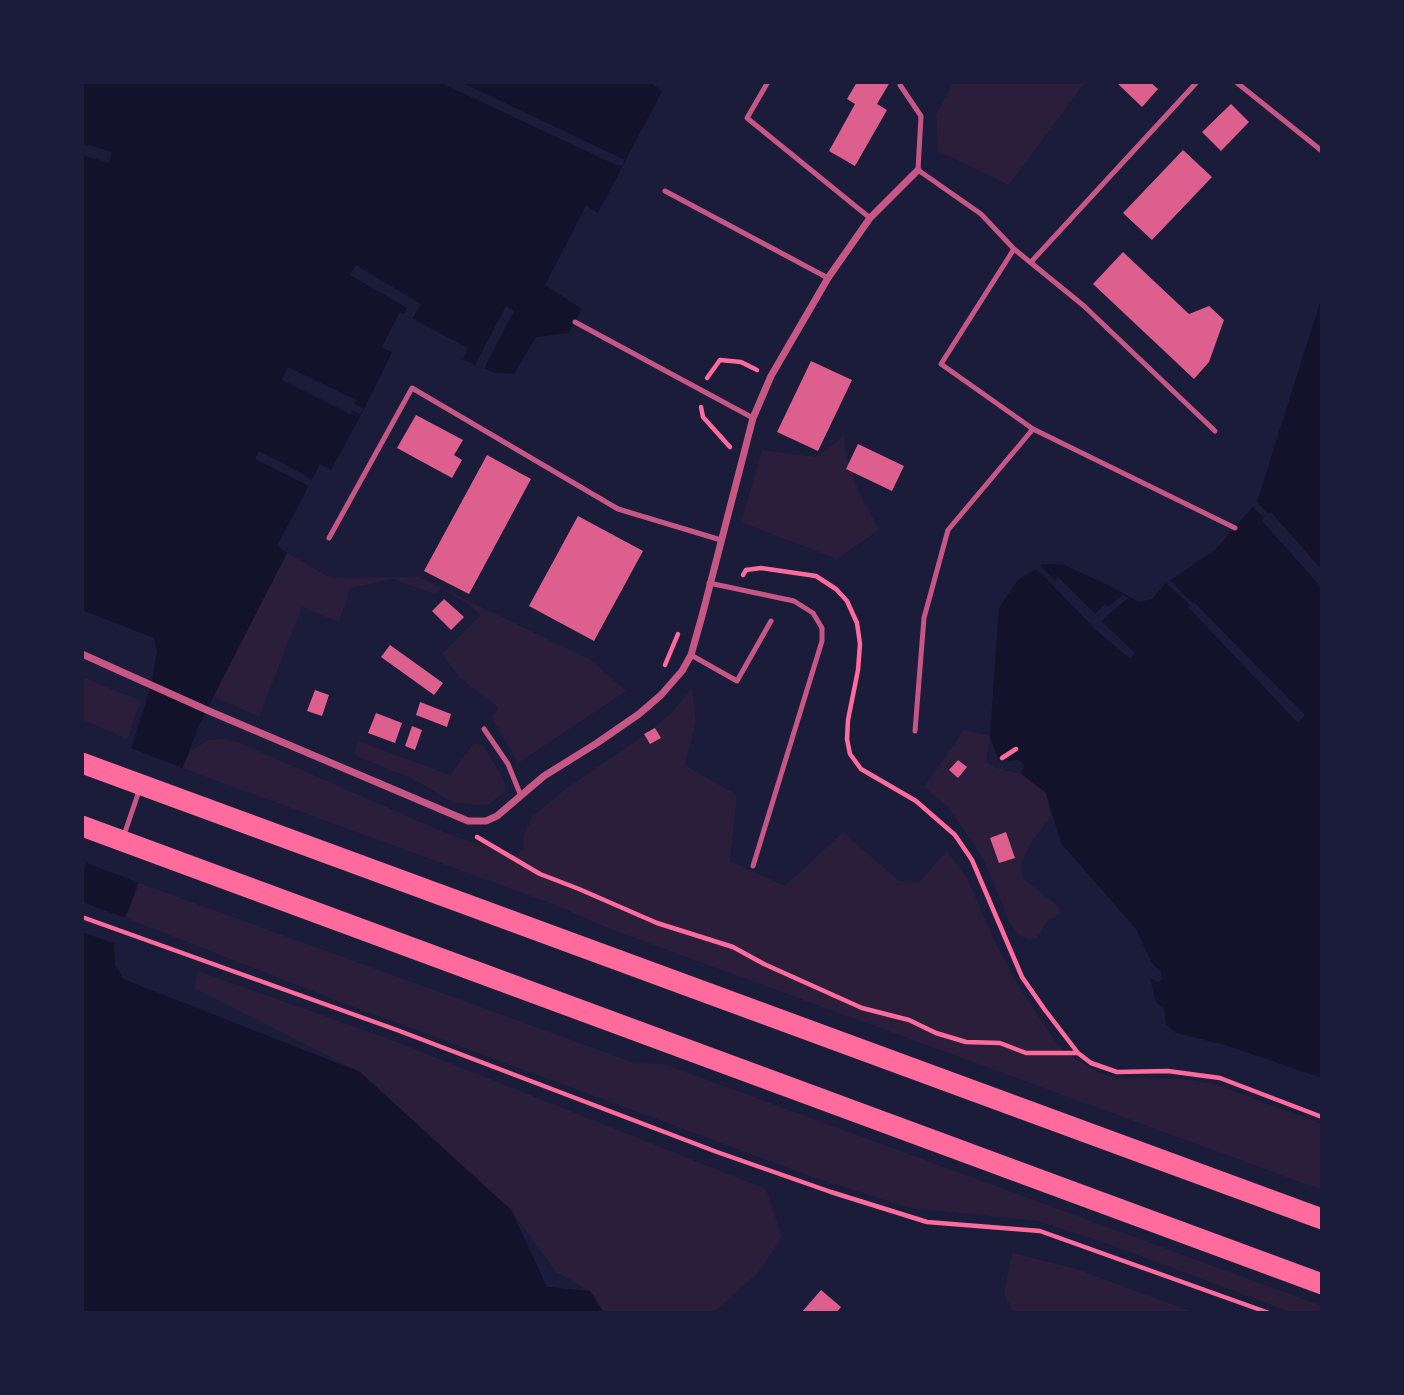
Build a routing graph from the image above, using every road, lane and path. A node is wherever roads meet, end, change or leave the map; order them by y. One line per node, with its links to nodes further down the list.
1 (768, 82): 8 (lane)
2 (901, 82): 6 (lane)
3 (1197, 82): 10 (lane)
4 (1236, 82): 5 (lane)
5 (1322, 151)
6 (918, 170): 8 (street); 9 (lane)
7 (664, 191): 11 (lane)
8 (870, 218): 11 (street)
9 (1014, 248): 10 (lane); 16 (lane)
10 (1031, 262): 17 (lane)
11 (828, 278): 13 (street)
12 (575, 322): 14 (lane)
13 (771, 376): 14 (path); 15 (street)
14 (703, 391): 15 (lane); 18 (path)
15 (753, 418): 21 (street)
16 (1033, 429): 19 (lane); 30 (lane)
17 (1215, 431)
18 (729, 458)
19 (1235, 528)
20 (329, 538): 21 (lane)
21 (721, 540): 22 (street)
22 (709, 583): 23 (lane); 27 (street)
23 (739, 590): 39 (lane); 41 (path)
24 (771, 621): 27 (lane)
25 (679, 633): 28 (path)
26 (82, 654): 35 (street)
27 (691, 654): 35 (street)
28 (663, 670)
29 (484, 729): 35 (lane)
30 (915, 731)
31 (1016, 749): 32 (path)
32 (1002, 758)
33 (82, 763): 34 (highway)
34 (141, 785): 38 (lane); 43 (highway)
35 (521, 796)
36 (86, 827): 38 (highway)
37 (477, 837): 41 (path)
38 (122, 840): 44 (highway)
39 (754, 866)
40 (82, 917): 45 (path)
41 (1078, 1053): 42 (path)
42 (1322, 1117)
43 (1322, 1219)
44 (1322, 1284)
45 (1269, 1313)

